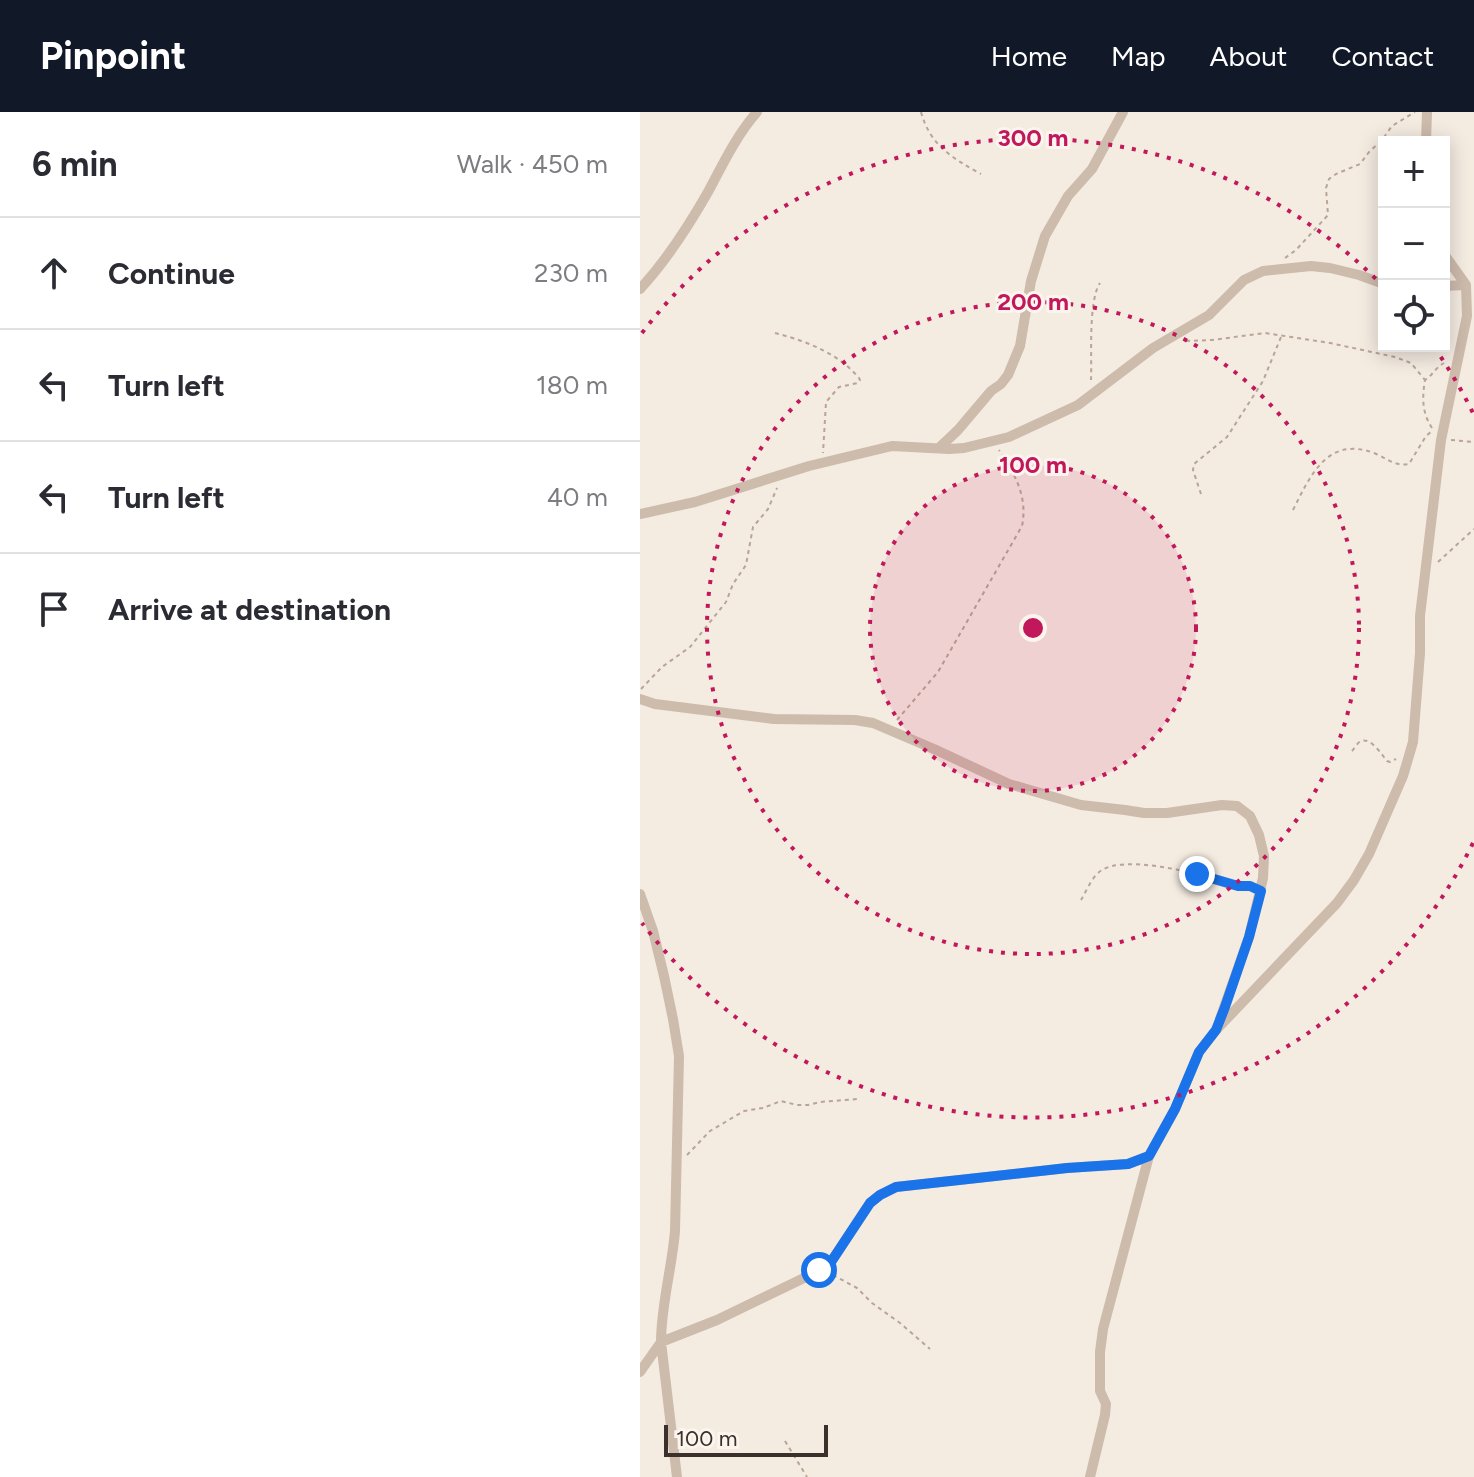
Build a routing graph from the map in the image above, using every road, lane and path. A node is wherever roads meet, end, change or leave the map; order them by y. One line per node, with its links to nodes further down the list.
1 (757, 112): 14 (street)
2 (921, 112): 7 (path)
3 (1123, 112): 25 (street)
4 (1415, 112): 9 (path)
5 (1427, 112): 6 (street)
6 (1426, 136)
7 (981, 174)
8 (1450, 262): 12 (street)
9 (1263, 271): 10 (street); 20 (street)
10 (1378, 282)
11 (1100, 283): 20 (path)
12 (1466, 285): 13 (street); 22 (street)
13 (1450, 286)
14 (640, 289)
15 (775, 333): 26 (path)
16 (1282, 336): 17 (path); 19 (path); 28 (path)
17 (1177, 343)
18 (1452, 359): 19 (path)
19 (1425, 380): 21 (path)
20 (1091, 396): 23 (street)
21 (1433, 430): 22 (path); 29 (path)
22 (1441, 440): 24 (path); 32 (street)
23 (993, 442): 25 (street); 35 (path)
24 (1474, 442)
25 (939, 448): 26 (street)
26 (823, 462): 27 (street)
27 (783, 473): 30 (street); 33 (path)
28 (1201, 494)
29 (1293, 510)
30 (640, 514)
31 (1474, 529): 32 (path)
32 (1424, 572): 41 (street)
33 (640, 689)
34 (640, 699): 35 (street)
35 (887, 728): 38 (street)
36 (1352, 751): 37 (path)
37 (1399, 758)
38 (1261, 891): 40 (path); 41 (street)
39 (640, 894): 44 (street)
40 (1081, 900)
41 (1216, 1030): 43 (street)
42 (858, 1099): 44 (path)
43 (1149, 1156): 45 (street); 52 (street)
44 (677, 1164): 46 (street)
45 (819, 1270): 46 (street); 47 (path)
46 (661, 1342): 48 (street); 50 (street)
47 (930, 1349)
48 (640, 1372)
49 (785, 1441): 51 (path)
50 (677, 1477)
51 (807, 1477)
52 (1090, 1477)

